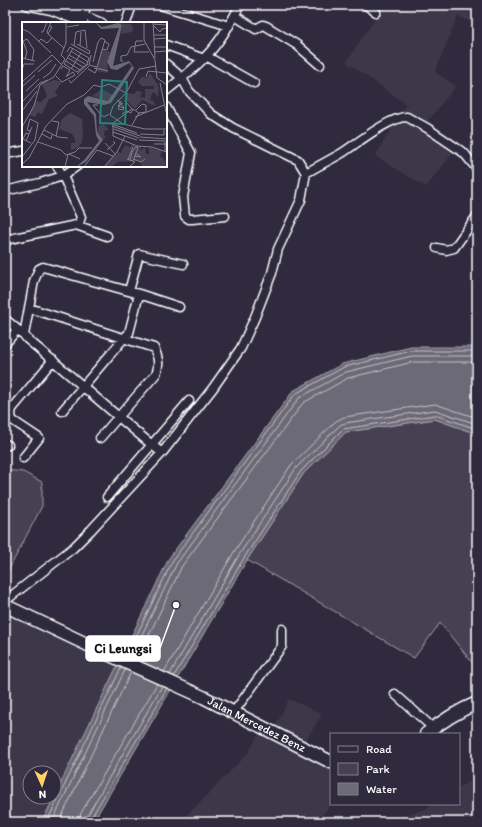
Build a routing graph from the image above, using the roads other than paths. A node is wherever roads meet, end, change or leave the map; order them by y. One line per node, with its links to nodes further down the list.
1 (26, 5): 10 (street)
2 (57, 5): 10 (street)
3 (87, 5): 10 (street)
4 (132, 5): 12 (street)
5 (160, 5): 13 (street)
6 (240, 5): 9 (street)
7 (366, 5): 8 (street)
8 (376, 12)
9 (235, 16): 13 (street); 16 (street)
10 (83, 19): 11 (street)
11 (97, 22)
12 (126, 22)
13 (229, 26): 15 (street)
14 (167, 45): 15 (street)
15 (205, 57): 18 (street); 19 (street)
16 (320, 64)
17 (167, 65): 18 (street)
18 (182, 78): 20 (street); 27 (street)
19 (254, 83)
20 (167, 89)
21 (167, 109): 30 (street)
22 (22, 150): 23 (street)
23 (5, 154)
24 (58, 167): 28 (street)
25 (76, 167): 28 (street)
26 (477, 169): 27 (street)
27 (306, 173): 53 (street)
28 (63, 176): 29 (street); 32 (street)
29 (5, 190)
30 (225, 216)
31 (477, 216): 35 (street)
32 (76, 225): 33 (street); 34 (street)
33 (107, 236)
34 (5, 240)
35 (438, 248)
36 (183, 264): 37 (street)
37 (129, 291): 38 (street); 40 (street)
38 (139, 294): 39 (street); 44 (street)
39 (179, 307)
40 (29, 308): 43 (street); 44 (street)
41 (5, 319): 42 (street)
42 (17, 330): 43 (street); 45 (street)
43 (24, 335): 46 (street)
44 (125, 338): 47 (street); 50 (street)
45 (5, 344)
46 (53, 360): 47 (street); 54 (street)
47 (84, 386): 49 (street); 50 (street)
48 (189, 401): 52 (street)
49 (62, 411)
50 (118, 416): 51 (street); 52 (street)
51 (100, 438)
52 (152, 445): 53 (street); 55 (street)
53 (162, 453): 56 (street)
54 (23, 458)
55 (107, 497)
56 (5, 601)
57 (5, 607): 61 (main road, Jalan Mercedez Benz)
58 (282, 629): 61 (street)
59 (395, 694): 62 (street)
60 (477, 703): 62 (main road)
61 (233, 713): 63 (main road, Jalan Mercedez Benz)
62 (430, 731)
63 (330, 762)

